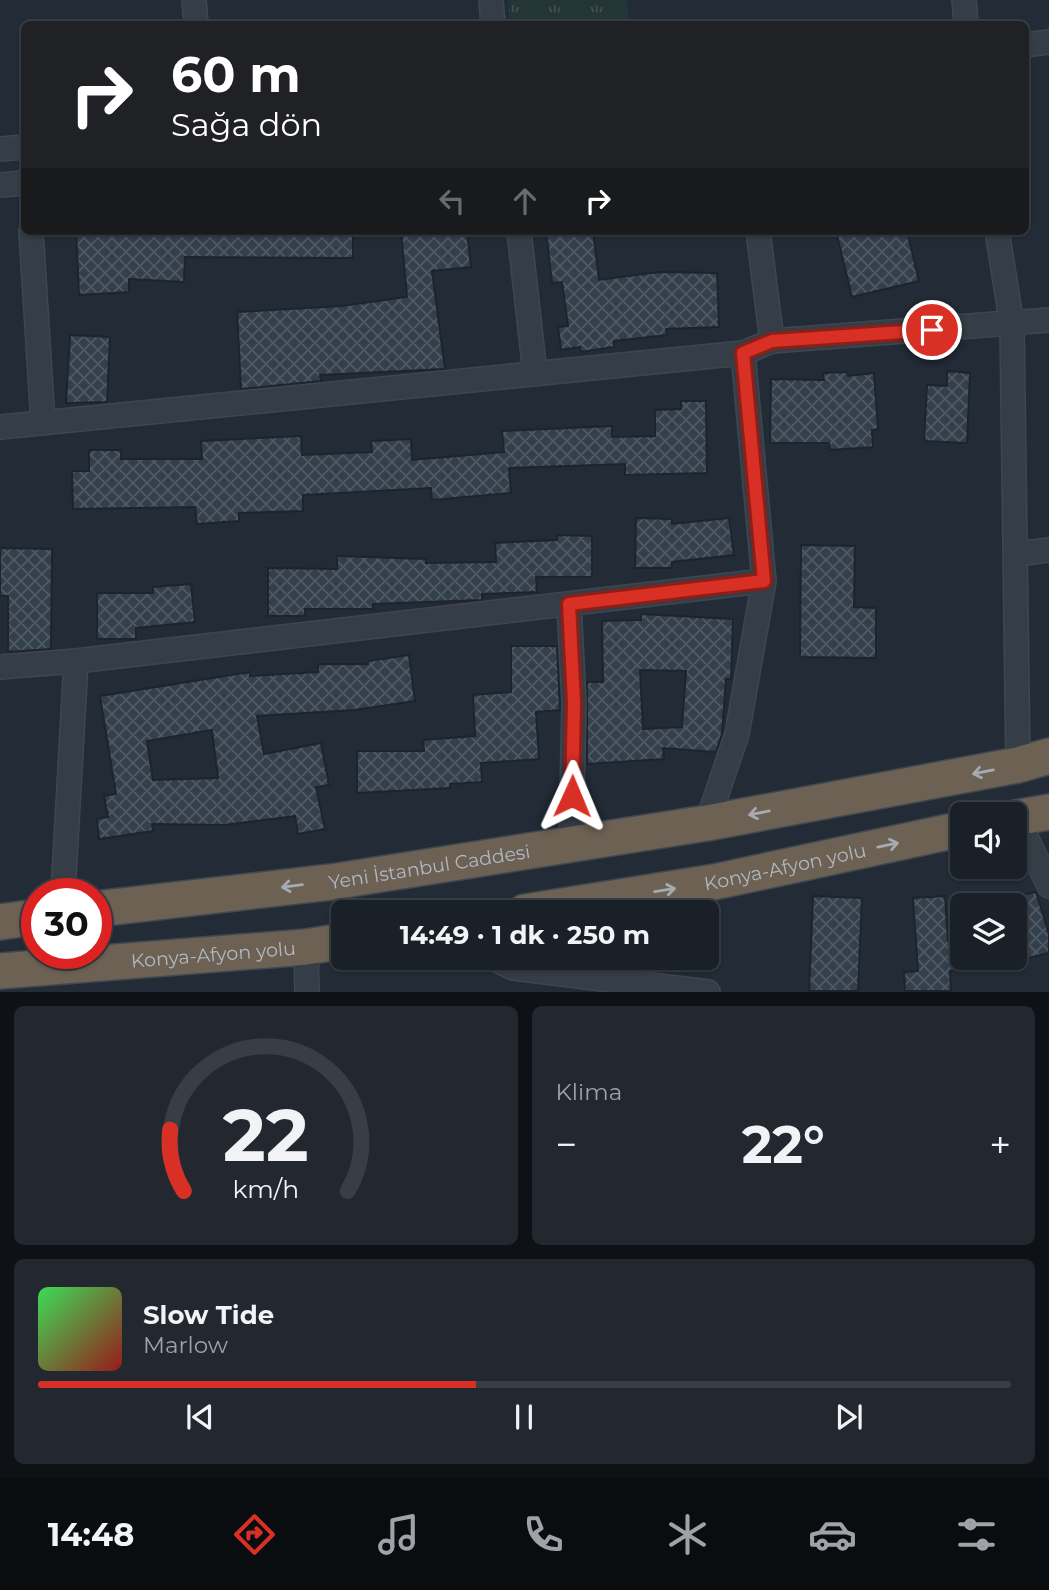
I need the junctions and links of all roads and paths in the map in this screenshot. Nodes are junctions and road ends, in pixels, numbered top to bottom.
1 (194, 0) edge
2 (491, 0) edge
3 (964, 0) edge
4 (196, 21) edge
5 (493, 21) edge
6 (966, 21) edge
7 (1049, 42) edge
8 (1029, 45) edge
9 (21, 183) edge
10 (0, 185) edge
11 (30, 235) edge
12 (519, 235) edge
13 (759, 235) edge
14 (998, 235) edge
15 (1049, 320) edge
16 (1012, 325) junction
17 (772, 341) junction
18 (743, 353) junction
19 (535, 373) junction
20 (43, 423) junction
21 (0, 426) edge
22 (1049, 550) edge
23 (1017, 554) junction
24 (764, 581) junction
25 (569, 604) junction
26 (76, 661) junction
27 (0, 667) edge
28 (1033, 761) edge
29 (1027, 816) edge
30 (707, 823) junction
31 (950, 832) edge
32 (571, 843) junction
33 (64, 878) edge
34 (1049, 886) edge
35 (601, 900) edge
36 (112, 907) edge
37 (21, 919) edge
38 (0, 922) edge
39 (331, 943) edge
40 (306, 947) junction
41 (529, 970) edge
42 (0, 971) edge
43 (307, 992) edge
44 (708, 992) edge

1 - 4 street
2 - 5 street
3 - 6 street
7 - 8 street
9 - 10 street
11 - 20 street
12 - 19 street
13 - 17 street
14 - 16 street
15 - 16 street
16 - 17 street
16 - 23 street
17 - 18 street
18 - 19 street
18 - 24 street
19 - 20 street
20 - 21 street
22 - 23 street
23 - 28 street
24 - 25 street
24 - 30 street
25 - 26 street
25 - 32 street
26 - 27 street
26 - 33 street
28 -> 30 highway, Yeni İstanbul Caddesi
29 - 34 street
30 - 32 highway, Yeni İstanbul Caddesi
35 -> 31 highway, Konya-Afyon yolu
32 -> 36 highway, Yeni İstanbul Caddesi
37 - 38 highway
39 - 40 highway, Konya-Afyon yolu
40 - 42 highway, Konya-Afyon yolu
40 - 43 street
41 - 44 street

